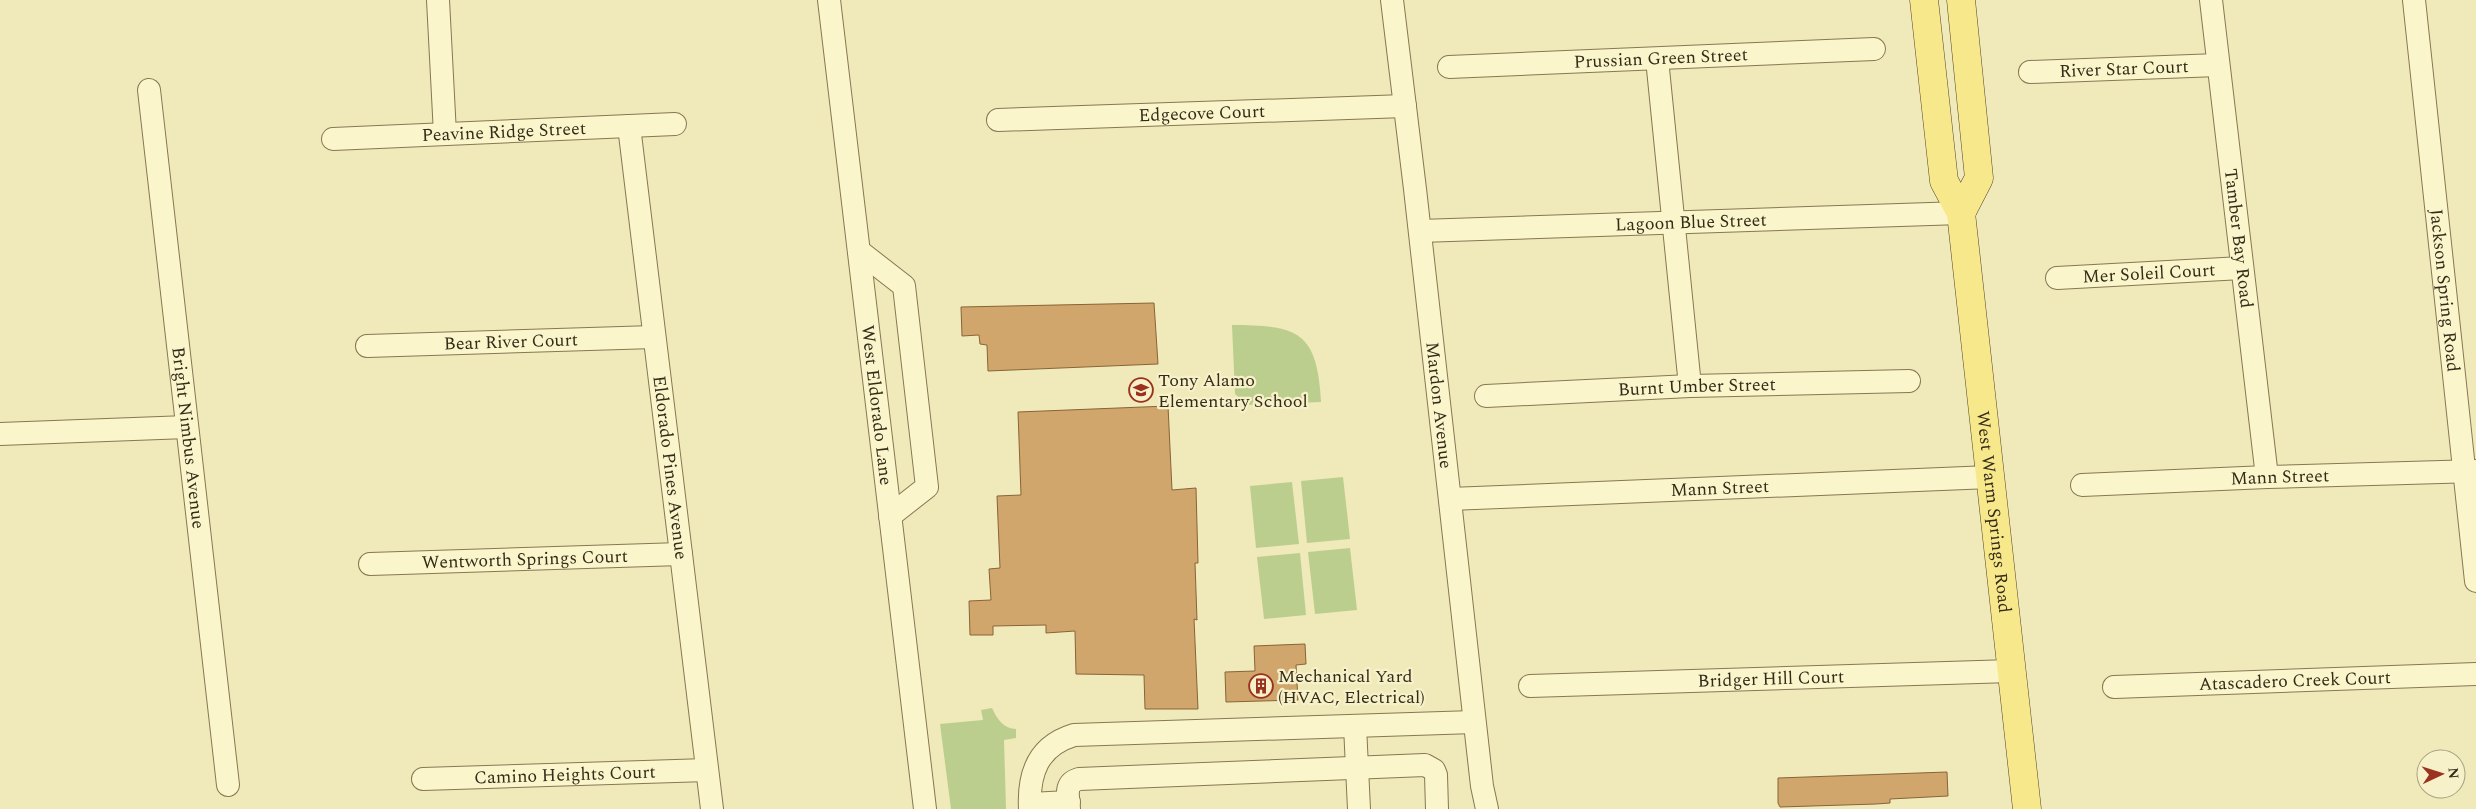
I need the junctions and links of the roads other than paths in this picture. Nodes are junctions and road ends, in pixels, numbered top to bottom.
1 (438, 0) edge
2 (829, 0) edge
3 (1392, 0) edge
4 (1924, 0) edge
5 (1961, 0) edge
6 (2211, 0) edge
7 (2414, 0) edge
8 (1874, 49) dead end
9 (1657, 59) junction
10 (2218, 65) junction
11 (1449, 67) dead end
12 (2030, 72) dead end
13 (149, 90) dead end
14 (1406, 106) junction
15 (998, 120) dead end
16 (675, 124) dead end
17 (628, 126) junction
18 (444, 134) junction
19 (333, 139) dead end
20 (1961, 214) junction
21 (1675, 223) junction
22 (1420, 231) junction
23 (859, 251) junction
24 (2242, 268) junction
25 (2057, 278) dead end
26 (654, 337) junction
27 (367, 346) dead end
28 (1909, 381) dead end
29 (1690, 386) junction
30 (1486, 396) dead end
31 (187, 427) junction
32 (0, 434) edge
33 (2470, 471) edge
34 (1990, 477) junction
35 (2267, 477) junction
36 (2082, 485) dead end
37 (1450, 499) junction
38 (890, 516) junction
39 (681, 554) junction
40 (370, 564) dead end
41 (2476, 581) edge
42 (2011, 671) junction
43 (2476, 674) edge
44 (1530, 686) dead end
45 (2114, 687) dead end
46 (1474, 722) junction
47 (1354, 726) junction
48 (1357, 768) junction
49 (708, 770) junction
50 (423, 779) dead end
51 (228, 785) dead end
52 (1030, 806) edge
53 (1069, 806) edge
54 (712, 809) edge
55 (924, 809) edge
56 (1359, 809) edge
57 (1437, 809) edge
58 (1487, 809) edge
59 (2027, 809) edge

1 - 18 street
2 - 23 street, West Eldorado Lane
3 - 14 street, Mardon Avenue
4 - 20 main road, West Warm Springs Road
5 - 20 main road
6 - 10 street, Tamber Bay Road
7 - 33 street, Jackson Spring Road
8 - 9 street, Prussian Green Street
9 - 11 street, Prussian Green Street
9 - 21 street
10 - 12 street, River Star Court
10 - 24 street, Tamber Bay Road
13 - 31 street, Bright Nimbus Avenue
14 - 15 street, Edgecove Court
14 - 22 street, Mardon Avenue
16 - 17 street, Peavine Ridge Street
17 - 18 street, Peavine Ridge Street
17 - 26 street, Eldorado Pines Avenue
18 - 19 street, Peavine Ridge Street
20 - 21 street, Lagoon Blue Street
20 - 34 main road, West Warm Springs Road
21 - 22 street, Lagoon Blue Street
21 - 29 street
22 - 37 street, Mardon Avenue
23 - 38 street, West Eldorado Lane
23 - 38 street
24 - 25 street, Mer Soleil Court
24 - 35 street, Tamber Bay Road
26 - 27 street, Bear River Court
26 - 39 street, Eldorado Pines Avenue
28 - 29 street, Burnt Umber Street
29 - 30 street, Burnt Umber Street
31 - 32 street
31 - 51 street, Bright Nimbus Avenue
33 - 35 street, Mann Street
33 - 41 street, Jackson Spring Road
34 - 37 street, Mann Street
34 - 42 main road, West Warm Springs Road
35 - 36 street, Mann Street
37 - 46 street, Mardon Avenue
38 - 55 street, West Eldorado Lane
39 - 40 street, Wentworth Springs Court
39 - 49 street, Eldorado Pines Avenue
42 - 44 street, Bridger Hill Court
42 - 59 main road, West Warm Springs Road
43 - 45 street, Atascadero Creek Court
46 - 47 street
46 - 58 street, Mardon Avenue
47 - 48 street
47 - 52 street
48 - 53 street
48 - 56 street
48 - 57 street
49 - 50 street, Camino Heights Court
49 - 54 street, Eldorado Pines Avenue
52 - 53 street

